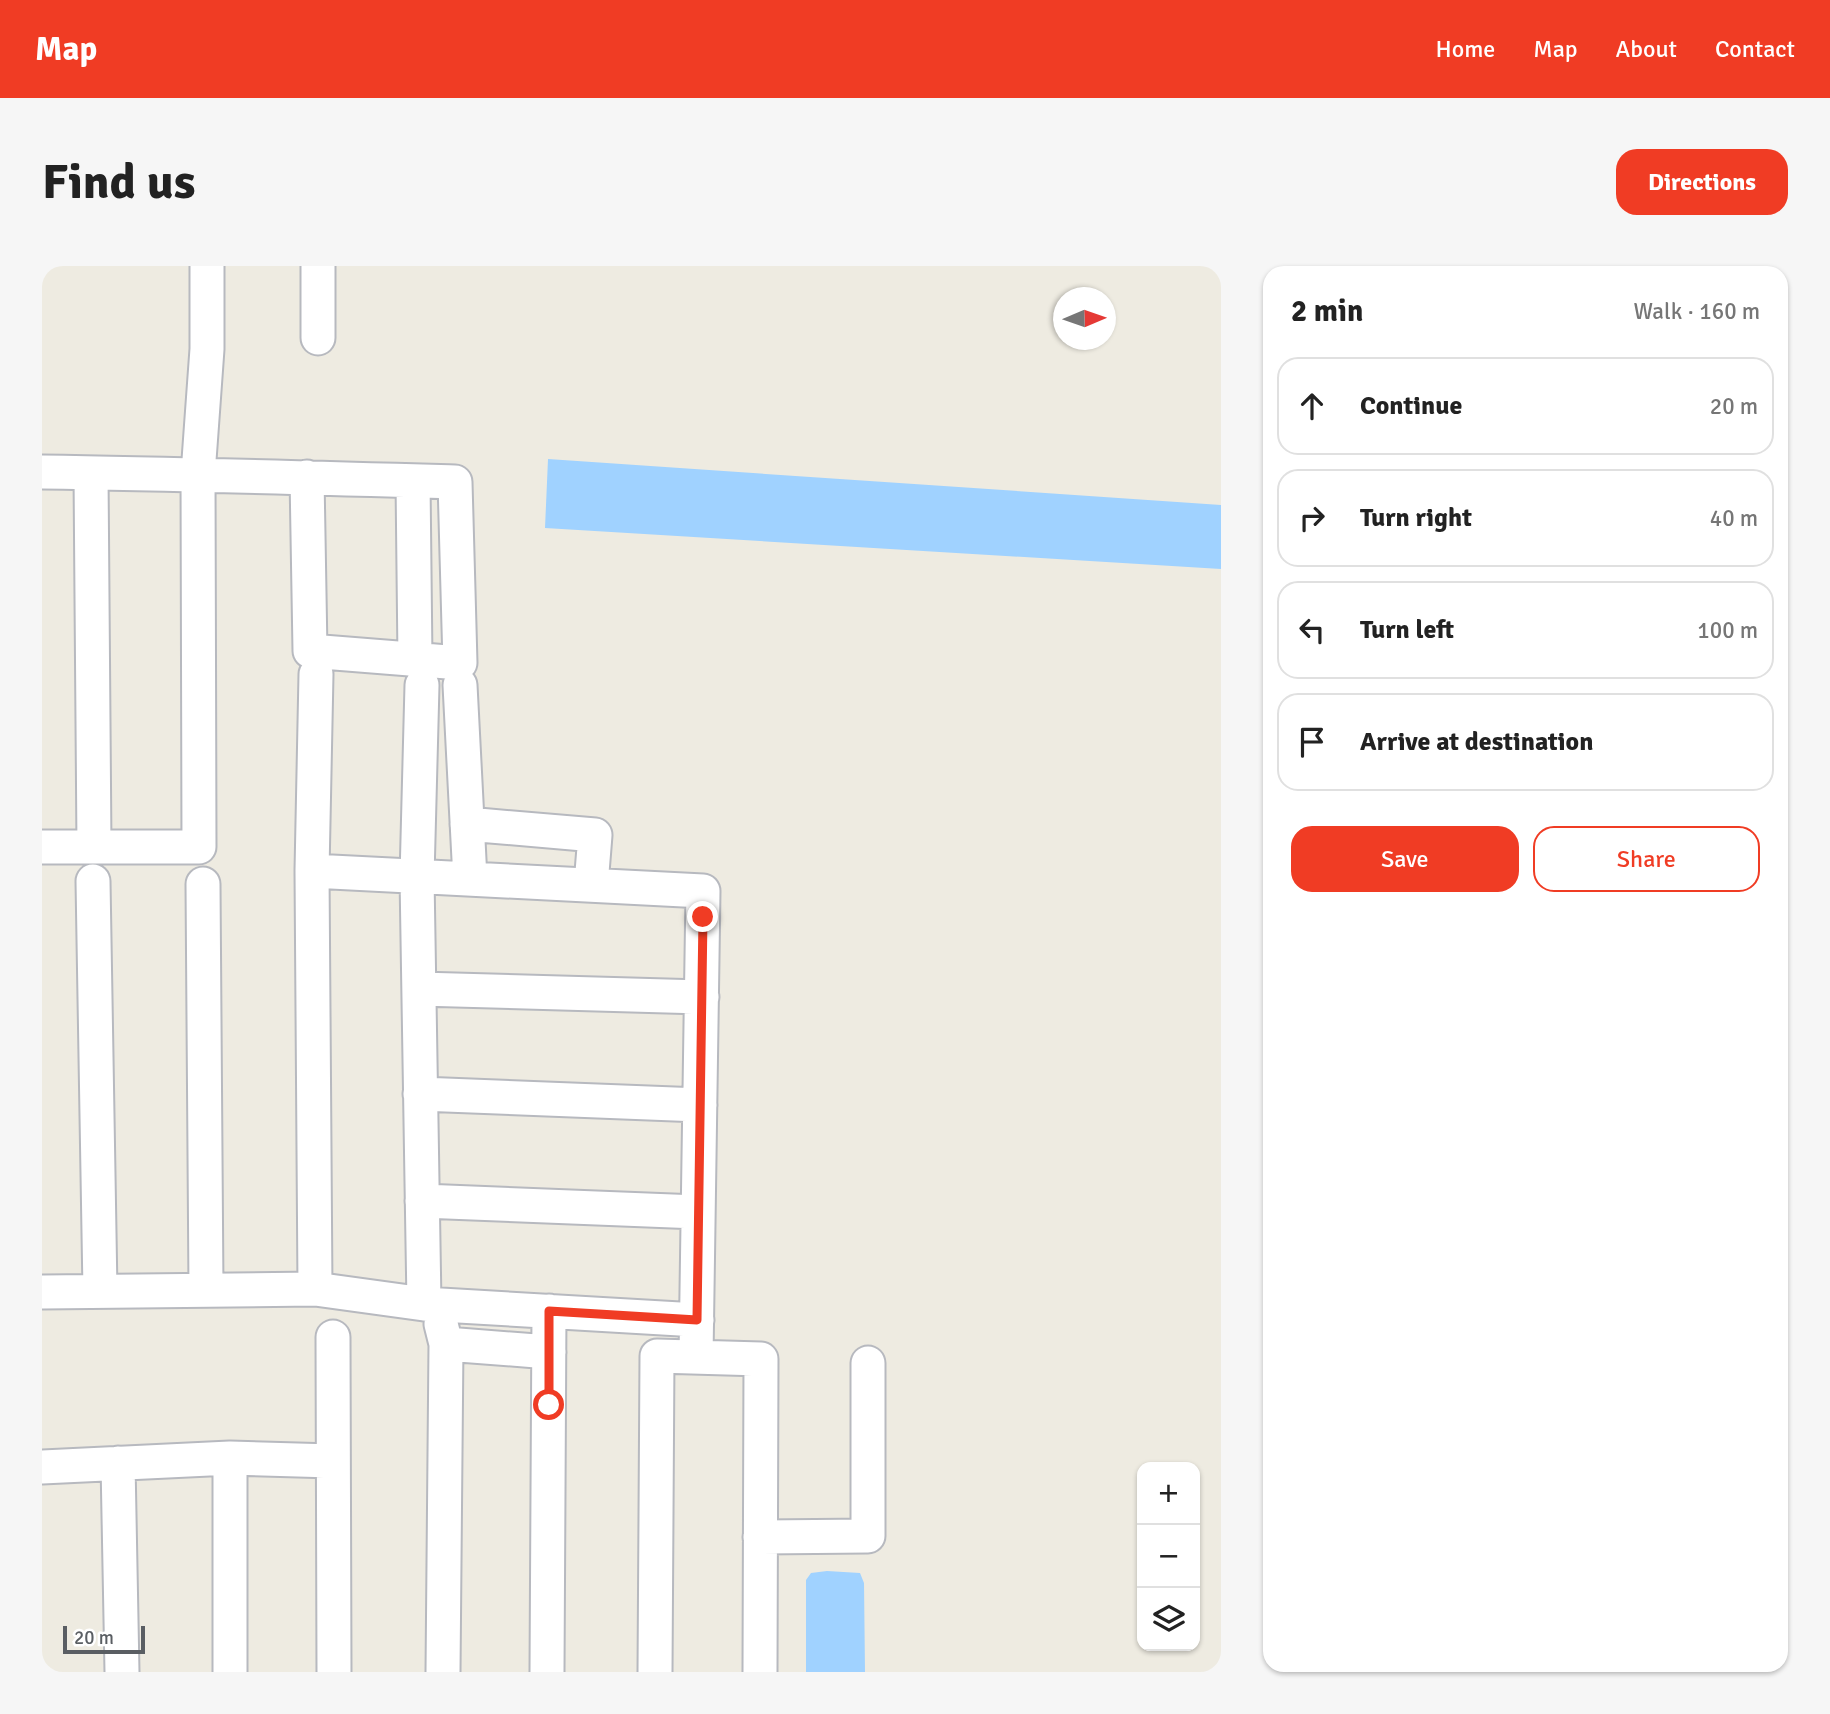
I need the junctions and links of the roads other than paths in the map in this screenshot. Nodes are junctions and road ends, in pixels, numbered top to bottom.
1 (207, 266) edge
2 (318, 266) edge
3 (318, 338) dead end
4 (42, 472) edge
5 (91, 473) junction
6 (198, 474) junction
7 (307, 477) junction
8 (413, 481) junction
9 (418, 672) junction
10 (316, 674) dead end
11 (460, 685) dead end
12 (467, 824) junction
13 (42, 847) edge
14 (94, 847) junction
15 (312, 871) junction
16 (417, 877) junction
17 (470, 879) junction
18 (93, 881) dead end
19 (203, 884) dead end
20 (591, 885) junction
21 (419, 989) junction
22 (702, 997) junction
23 (421, 1094) junction
24 (700, 1105) junction
25 (422, 1201) junction
26 (698, 1212) junction
27 (314, 1289) junction
28 (206, 1290) junction
29 (100, 1291) junction
30 (43, 1292) edge
31 (430, 1305) junction
32 (549, 1311) junction
33 (697, 1320) junction
34 (333, 1337) dead end
35 (446, 1344) junction
36 (549, 1352) junction
37 (696, 1357) junction
38 (869, 1363) dead end
39 (230, 1458) junction
40 (333, 1461) junction
41 (118, 1463) junction
42 (42, 1467) edge
43 (760, 1536) junction
44 (122, 1672) edge
45 (230, 1672) edge
46 (334, 1672) edge
47 (443, 1672) edge
48 (547, 1672) edge
49 (655, 1672) edge
50 (760, 1672) edge

1 - 6 street
2 - 3 street
4 - 5 street
5 - 6 street
5 - 14 street
6 - 7 street
6 - 14 street
7 - 8 street
7 - 9 street
8 - 9 street
8 - 9 street
9 - 16 street
10 - 15 street
11 - 12 street
12 - 17 street
12 - 20 street
13 - 14 street
15 - 16 street
15 - 27 street
16 - 17 street
16 - 21 street
17 - 20 street
18 - 29 street
19 - 28 street
20 - 22 street
21 - 22 street
21 - 23 street
22 - 24 street
23 - 24 street
23 - 25 street
24 - 26 street
25 - 26 street
25 - 31 street
26 - 33 street
27 - 28 street
27 - 31 street
28 - 29 street
29 - 30 street
31 - 32 street
31 - 35 street
32 - 33 street
32 - 36 street
33 - 37 street
34 - 40 street
35 - 36 street
35 - 47 street
36 - 48 street
37 - 43 street
37 - 49 street
38 - 43 street
39 - 40 street
39 - 41 street
39 - 45 street
40 - 46 street
41 - 42 street
41 - 44 street
43 - 50 street

